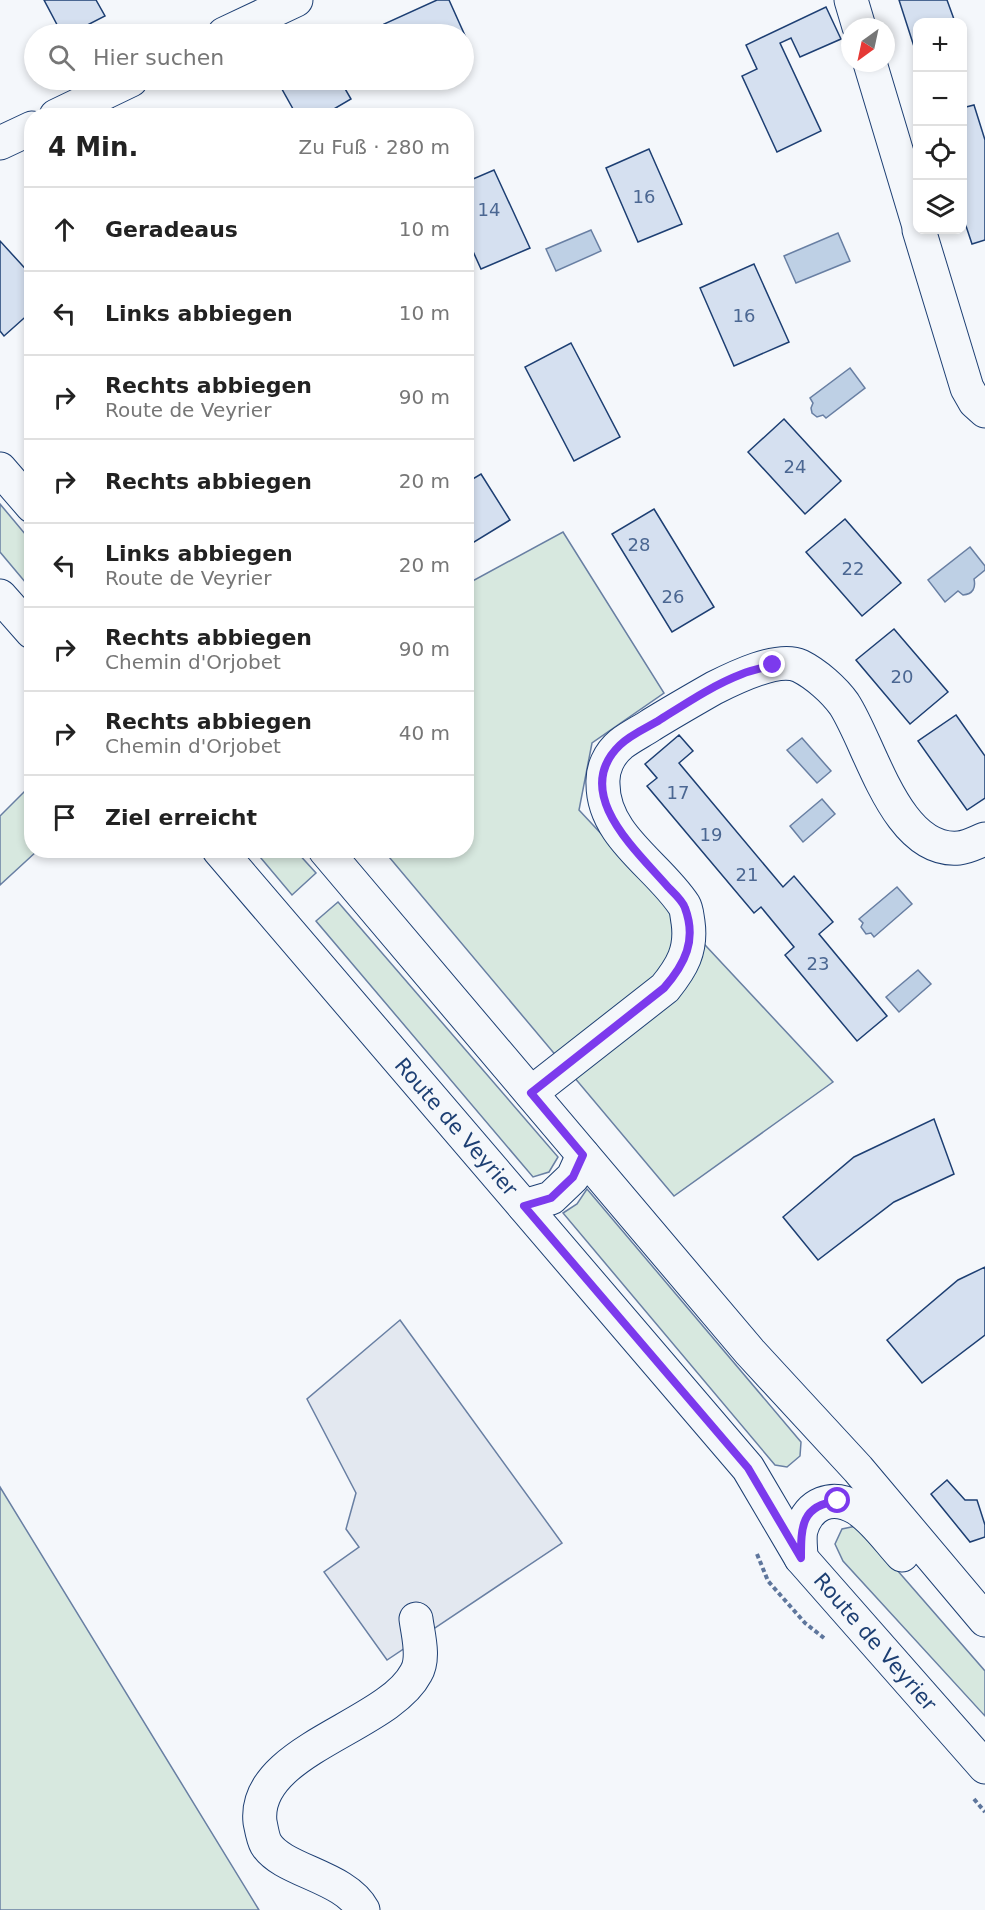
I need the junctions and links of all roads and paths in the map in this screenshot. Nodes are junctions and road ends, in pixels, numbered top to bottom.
1 (296, 0) edge
2 (851, 0) edge
3 (856, 18) edge
4 (245, 24) edge
5 (873, 72) edge
6 (110, 90) edge
7 (73, 108) edge
8 (24, 132) edge
9 (0, 143) edge
10 (913, 206) edge
11 (920, 234) edge
12 (985, 411) edge
13 (0, 469) edge
14 (24, 497) edge
15 (0, 596) edge
16 (24, 623) edge
17 (985, 839) edge
18 (226, 858) edge
19 (332, 858) edge
20 (531, 1093) junction
21 (583, 1155) junction
22 (524, 1206) junction
23 (801, 1558) junction
24 (416, 1619) dead end
25 (985, 1620) edge
26 (985, 1643) edge
27 (985, 1767) edge
28 (363, 1910) edge

1 - 4 main road
2 - 3 main road
5 - 10 main road
6 - 7 main road
8 - 9 main road
11 - 12 main road
13 - 14 main road
15 - 16 main road
17 - 20 main road
18 - 22 main road, Route de Veyrier
19 - 20 main road
20 - 21 main road
21 - 22 main road
21 - 25 main road
22 - 23 main road, Route de Veyrier
23 - 26 main road
23 - 27 main road, Route de Veyrier
24 - 28 main road

